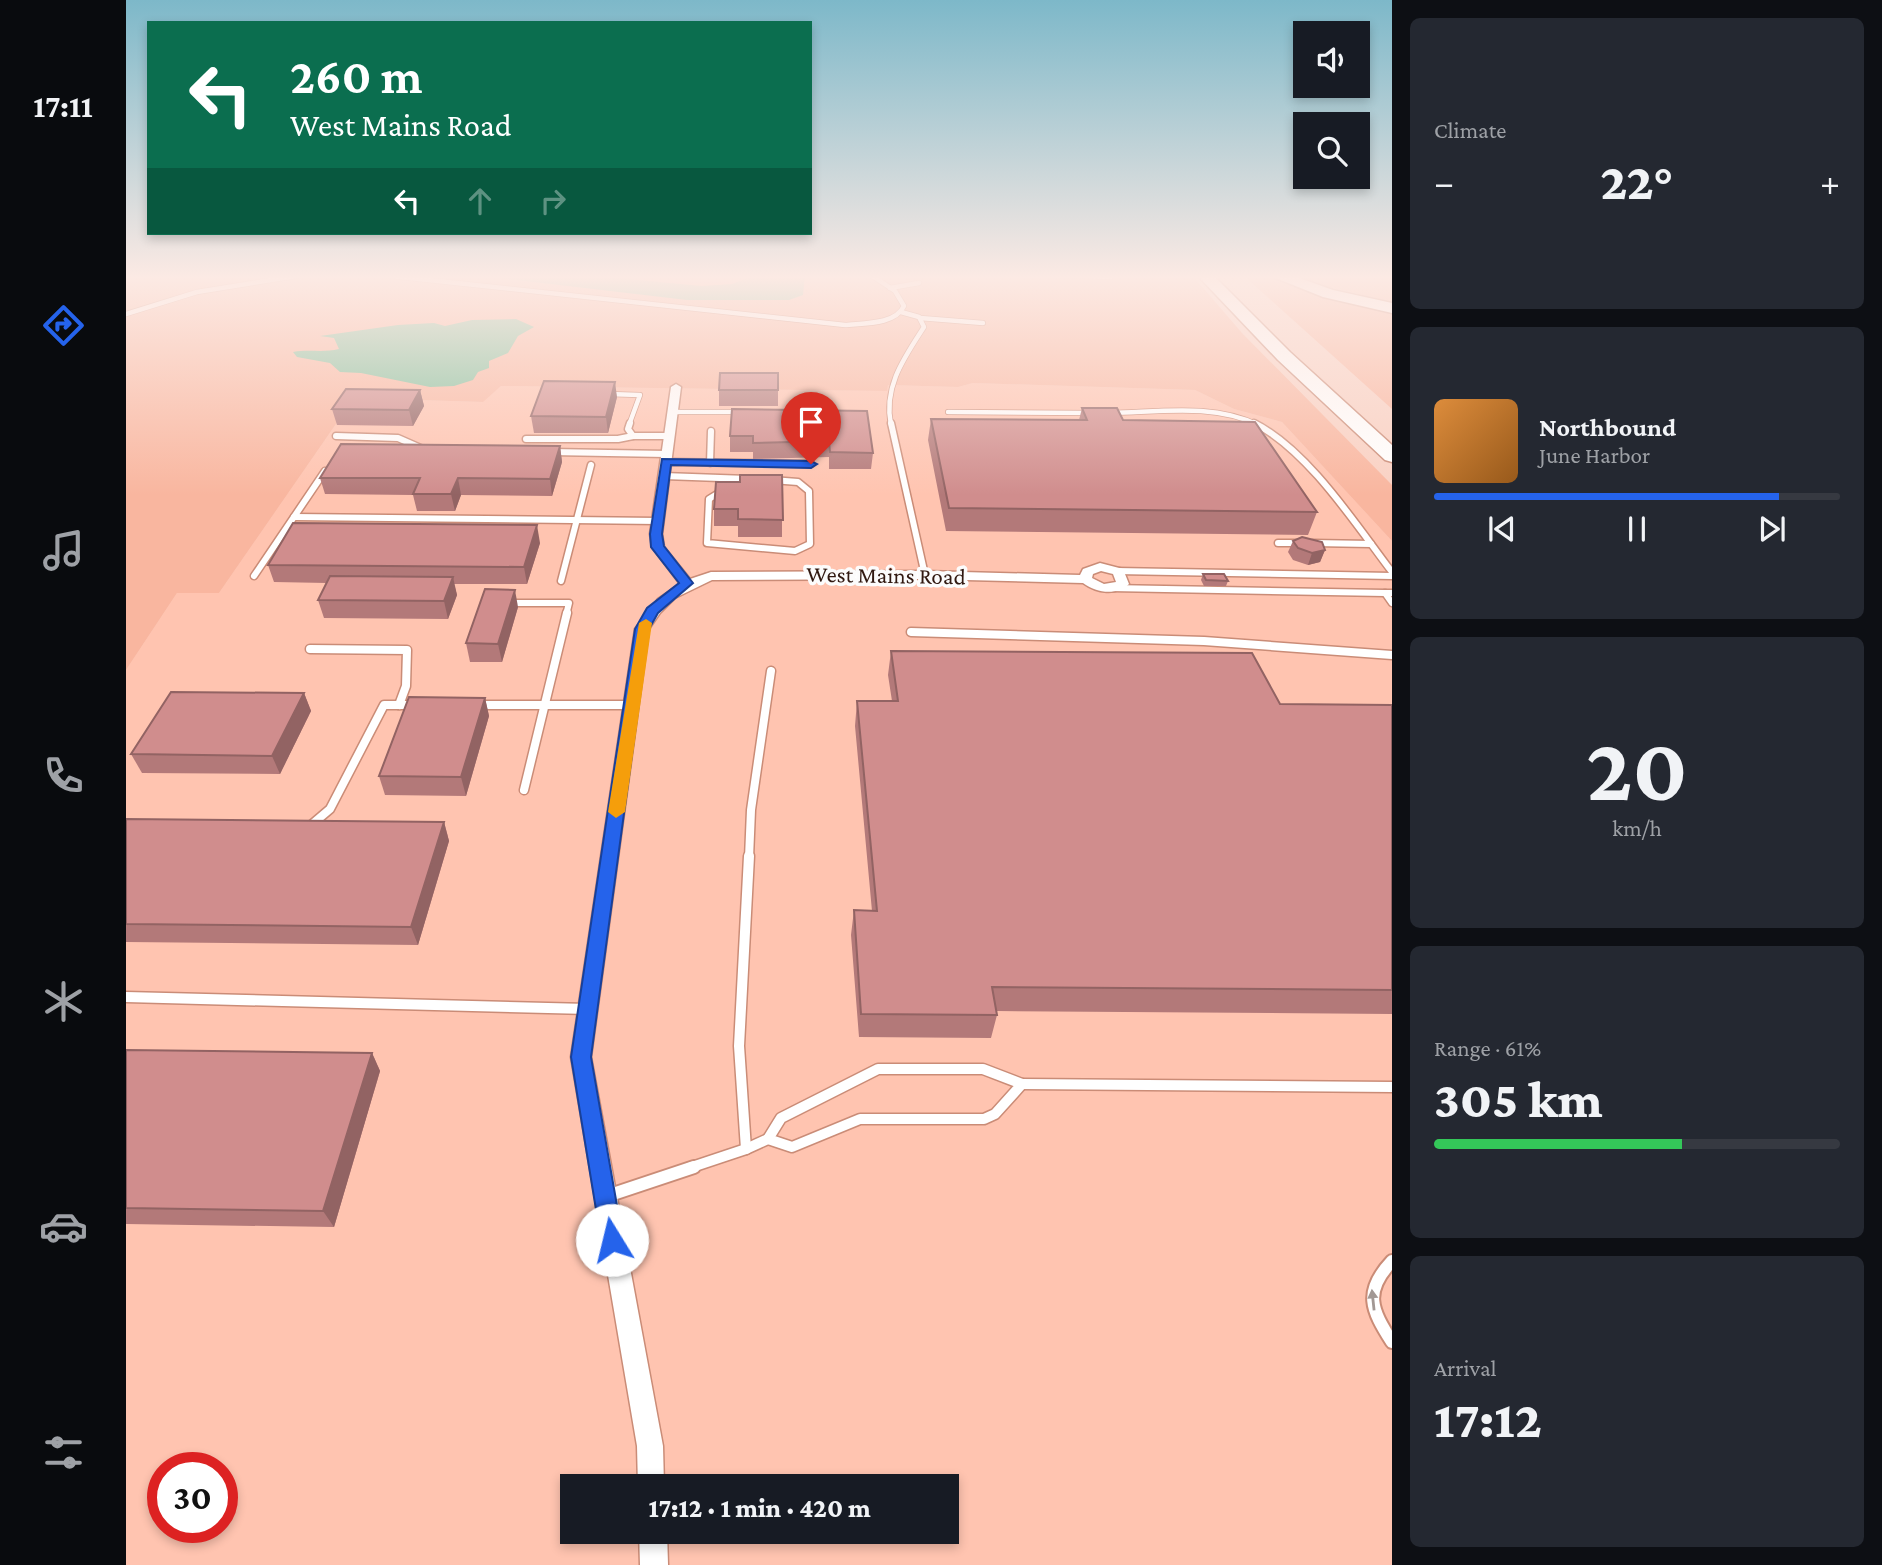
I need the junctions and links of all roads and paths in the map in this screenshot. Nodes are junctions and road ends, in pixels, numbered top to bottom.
1 (911, 348) edge
2 (1274, 348) edge
3 (1277, 348) edge
4 (1302, 348) edge
5 (676, 387) dead end
6 (603, 394) edge
7 (673, 412) junction
8 (743, 412) edge
9 (948, 412) dead end
10 (1096, 413) edge
11 (1110, 413) edge
12 (711, 431) dead end
13 (1392, 433) edge
14 (337, 436) dead end
15 (633, 436) junction
16 (669, 436) junction
17 (526, 439) dead end
18 (430, 451) edge
19 (541, 452) edge
20 (1392, 456) edge
21 (666, 458) junction
22 (331, 463) edge
23 (710, 463) junction
24 (591, 464) dead end
25 (811, 464) dead end
26 (1392, 471) edge
27 (664, 476) junction
28 (759, 480) junction
29 (294, 517) junction
30 (577, 520) junction
31 (658, 521) junction
32 (1278, 543) dead end
33 (1371, 544) junction
34 (1116, 571) junction
35 (1392, 574) edge
36 (925, 575) junction
37 (254, 576) dead end
38 (1086, 579) junction
39 (561, 581) dead end
40 (687, 583) junction
41 (1109, 588) junction
42 (1388, 593) edge
43 (504, 603) edge
44 (1392, 603) edge
45 (911, 632) dead end
46 (310, 649) dead end
47 (1392, 655) edge
48 (771, 671) dead end
49 (399, 705) junction
50 (426, 705) edge
51 (465, 705) edge
52 (544, 705) junction
53 (632, 705) junction
54 (524, 790) dead end
55 (299, 826) edge
56 (126, 997) edge
57 (588, 1009) junction
58 (1022, 1084) junction
59 (1392, 1087) edge
60 (768, 1139) junction
61 (746, 1149) junction
62 (606, 1197) junction
63 (1392, 1261) edge
64 (1392, 1342) edge
65 (651, 1474) edge
66 (653, 1544) edge
67 (654, 1565) edge

1 - 36 lane
2 - 26 highway
3 - 20 highway
4 - 13 highway
5 - 7 street
6 - 15 lane
7 - 8 lane
7 - 16 street
9 - 10 lane
11 - 33 lane
12 - 23 lane
14 - 18 lane
15 - 16 lane
15 - 17 lane
16 - 21 street
19 - 21 lane
21 - 23 lane
21 - 27 street
22 - 29 lane
23 - 25 lane
24 - 30 lane
27 - 28 lane
27 - 31 street
28 - 28 lane
29 - 30 lane
29 - 37 lane
30 - 31 lane
30 - 39 lane
31 - 40 street
32 - 33 lane
33 - 35 lane
34 - 35 lane
34 - 38 street
34 - 41 street
36 - 38 street, West Mains Road
36 - 40 street, West Mains Road
38 - 41 street
40 - 53 street, West Mains Road
41 - 42 lane
42 - 44 lane
43 - 52 lane
45 - 47 lane
46 - 49 lane
48 - 61 lane
49 - 50 lane
49 - 55 lane
51 - 52 lane
52 - 53 lane
52 - 54 lane
53 - 57 street, West Mains Road
56 - 57 lane
57 - 62 street, West Mains Road
58 - 59 lane
58 - 60 lane
58 - 60 lane
60 - 61 lane
61 - 62 lane
62 - 65 street, West Mains Road
64 -> 63 lane
66 - 67 street

